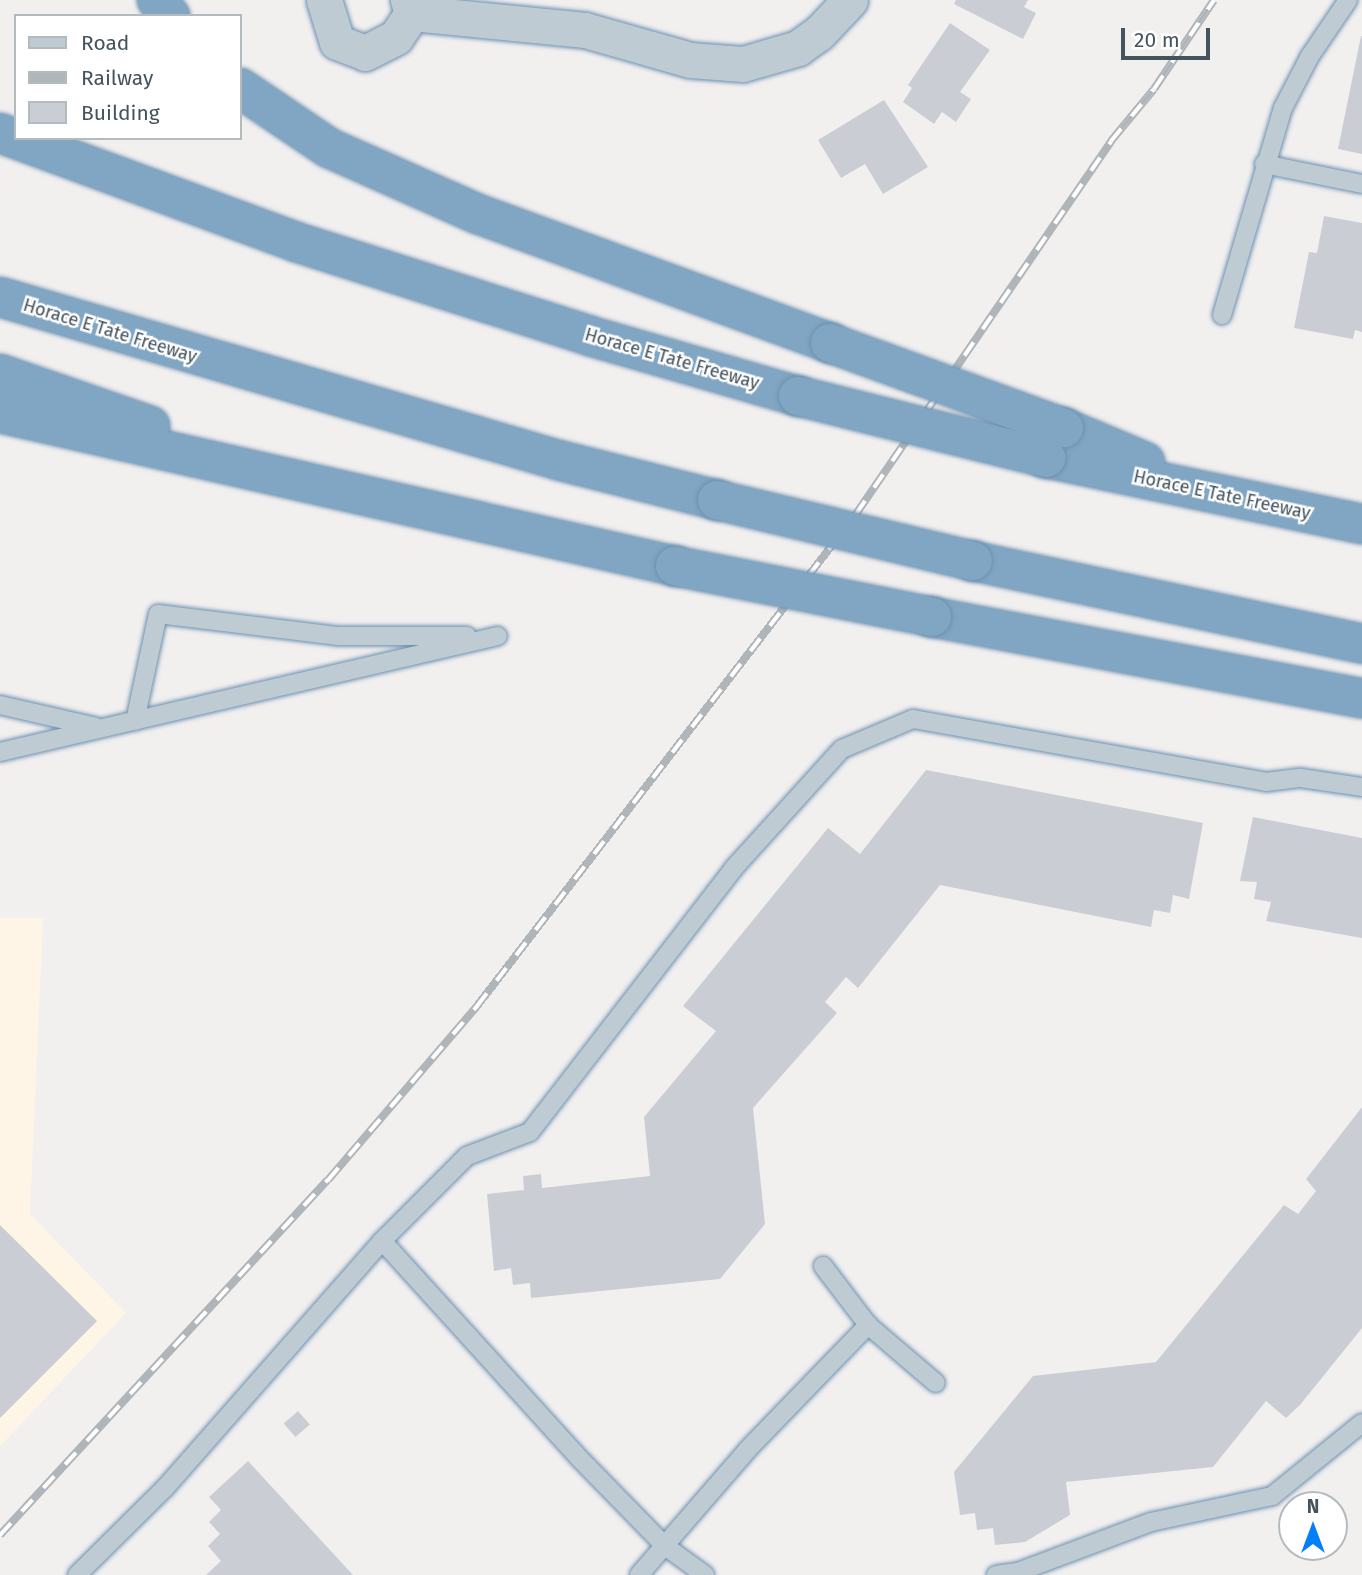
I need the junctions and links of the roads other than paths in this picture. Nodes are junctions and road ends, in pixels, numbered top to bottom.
1 (157, 0) edge
2 (324, 0) edge
3 (850, 0) edge
4 (1348, 0) edge
5 (410, 6) edge
6 (168, 14) edge
7 (242, 89) edge
8 (22, 140) edge
9 (1264, 164) junction
10 (1362, 184) edge
11 (0, 297) edge
12 (1222, 315) dead end
13 (0, 374) edge
14 (0, 414) edge
15 (1055, 443) junction
16 (340, 491) junction
17 (1362, 524) edge
18 (1362, 644) edge
19 (1362, 698) edge
20 (0, 705) edge
21 (135, 720) junction
22 (101, 728) junction
23 (0, 752) edge
24 (1362, 787) edge
25 (382, 1241) junction
26 (823, 1266) dead end
27 (868, 1325) junction
28 (936, 1383) dead end
29 (1362, 1423) edge
30 (665, 1546) junction
31 (77, 1575) edge
32 (639, 1575) edge
33 (705, 1575) edge
34 (996, 1575) edge

1 - 6 highway
2 - 5 street
3 - 5 street
4 - 9 lane
7 - 15 highway, bridge
8 - 15 highway, Horace E Tate Freeway, bridge
9 - 10 lane
9 - 12 lane
11 - 18 highway, Horace E Tate Freeway, bridge
13 - 16 highway
14 - 16 highway
15 - 17 highway, Horace E Tate Freeway
16 - 19 highway, bridge
20 - 22 lane
21 - 21 lane
21 - 22 lane
22 - 23 lane
24 - 25 lane
25 - 30 lane
25 - 31 lane
26 - 27 lane
27 - 28 lane
27 - 30 lane
29 - 34 lane
30 - 32 lane
30 - 33 lane

